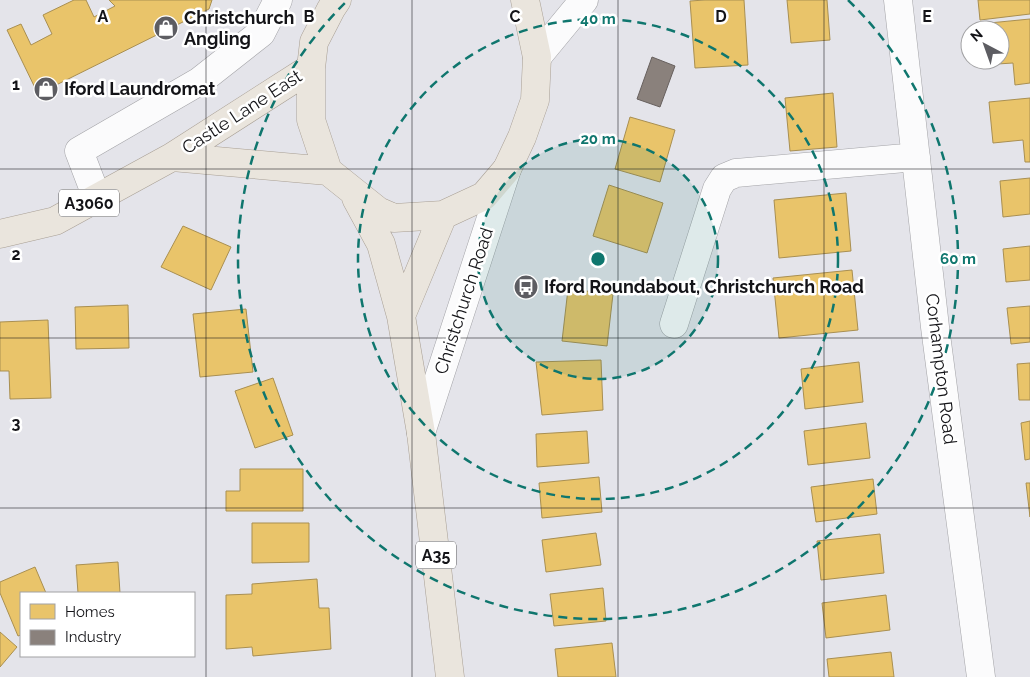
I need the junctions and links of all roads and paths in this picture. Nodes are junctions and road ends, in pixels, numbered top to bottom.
1 (278, 0) edge
2 (525, 0) edge
3 (584, 0) edge
4 (898, 0) edge
5 (333, 3) edge
6 (537, 57) junction
7 (311, 68) junction
8 (172, 157) junction
9 (916, 157) junction
10 (507, 169) junction
11 (328, 172) junction
12 (353, 192) junction
13 (97, 198) junction
14 (443, 215) junction
15 (0, 234) edge
16 (401, 316) junction
17 (674, 324) dead end
18 (421, 433) junction
19 (450, 677) edge
20 (981, 677) edge

1 - 13 street
2 - 6 main road
3 - 6 street
4 - 9 street, Corhampton Road
5 - 7 main road
6 - 10 main road
7 - 8 main road, Castle Lane East / A3060
7 - 11 main road
8 - 11 main road, Castle Lane East
8 - 13 main road, Castle Lane East / A3060
9 - 17 street
9 - 20 street, Corhampton Road
10 - 14 main road
10 - 18 street, Christchurch Road / A35
11 - 12 main road
12 - 14 main road
12 - 16 main road, Christchurch Road / A35
13 - 15 main road, Castle Lane East / A3060
14 - 16 main road
16 - 18 main road, Christchurch Road / A35
18 - 19 main road, Christchurch Road / A35

